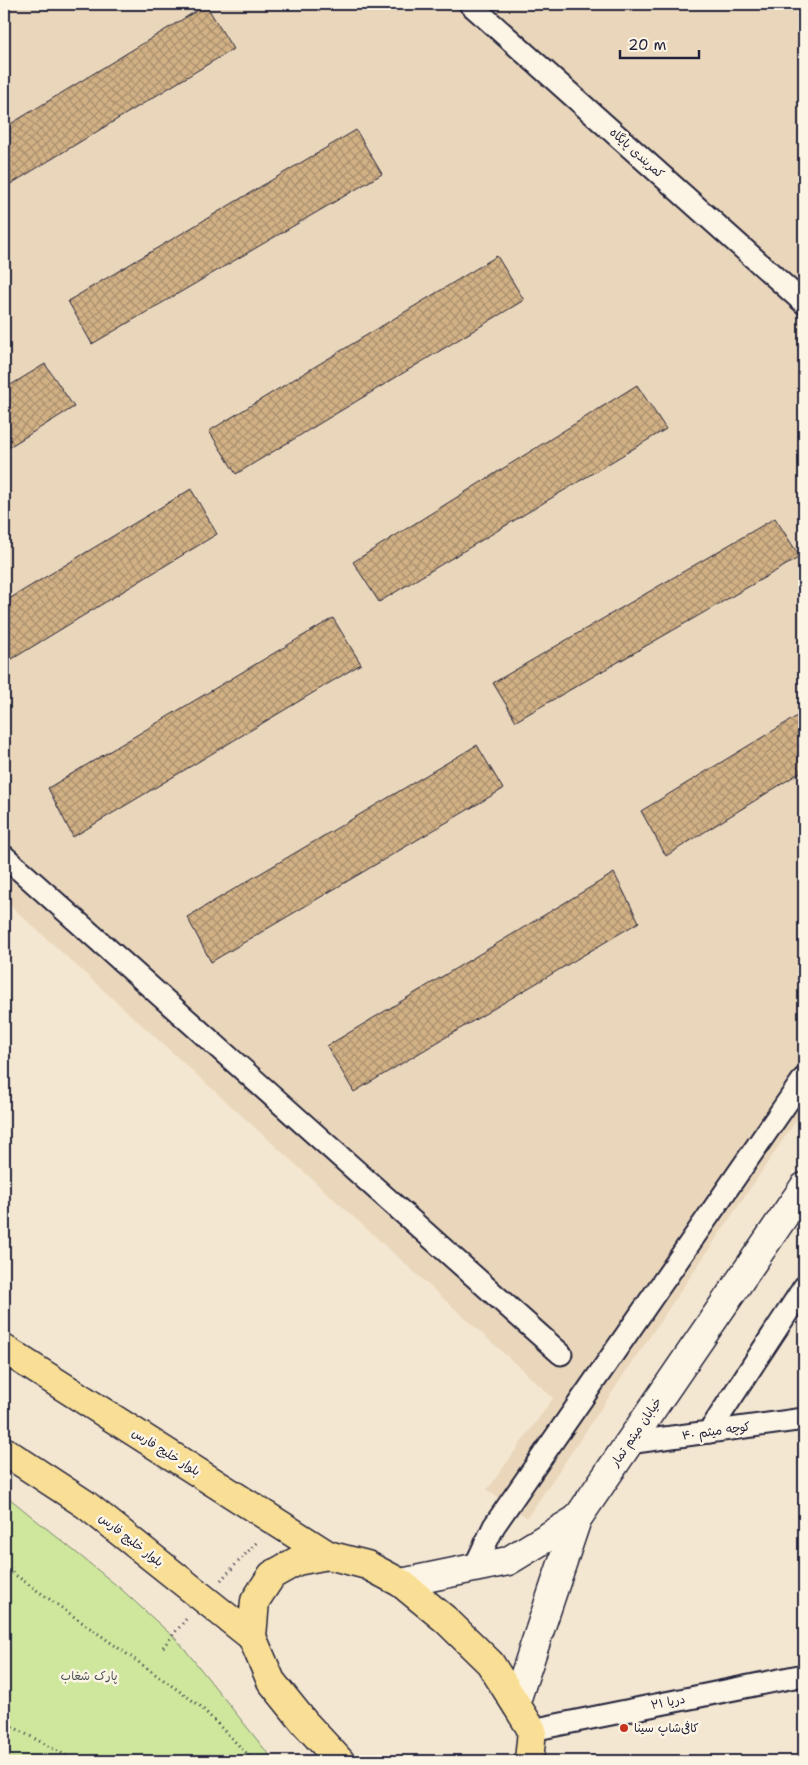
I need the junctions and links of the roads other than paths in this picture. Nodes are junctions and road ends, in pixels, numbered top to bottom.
1 (470, 4) edge
2 (804, 303) edge
3 (4, 856) edge
4 (804, 1078) edge
5 (804, 1187) edge
6 (804, 1287) edge
7 (4, 1350) edge
8 (561, 1354) dead end
9 (804, 1419) edge
10 (708, 1432) junction
11 (628, 1442) junction
12 (4, 1451) edge
13 (577, 1519) junction
14 (328, 1555) junction
15 (474, 1568) junction
16 (401, 1583) junction
17 (252, 1637) junction
18 (804, 1675) edge
19 (516, 1701) junction
20 (532, 1730) junction
21 (340, 1761) edge
22 (529, 1761) edge
23 (551, 1761) edge

1 - 2 street, کمربندی پایگاه
3 - 8 street
4 - 15 street
5 - 11 street, خیابان میثم تمار
6 - 10 street
7 - 14 main road, بلوار خلیج‌ فارس
9 - 10 street, کوچه میثم ۴۰
10 - 11 street, کوچه میثم ۴۰
11 - 13 street, خیابان میثم تمار
12 - 17 main road, بلوار خلیج ‌فارس
13 - 15 street
13 - 19 street, خیابان میثم تمار
14 - 16 main road
14 - 17 main road
15 - 16 street
16 - 19 main road
17 - 21 main road
18 - 20 street, دریا ۲۱
19 - 20 main road
20 - 22 main road
20 - 23 main road

